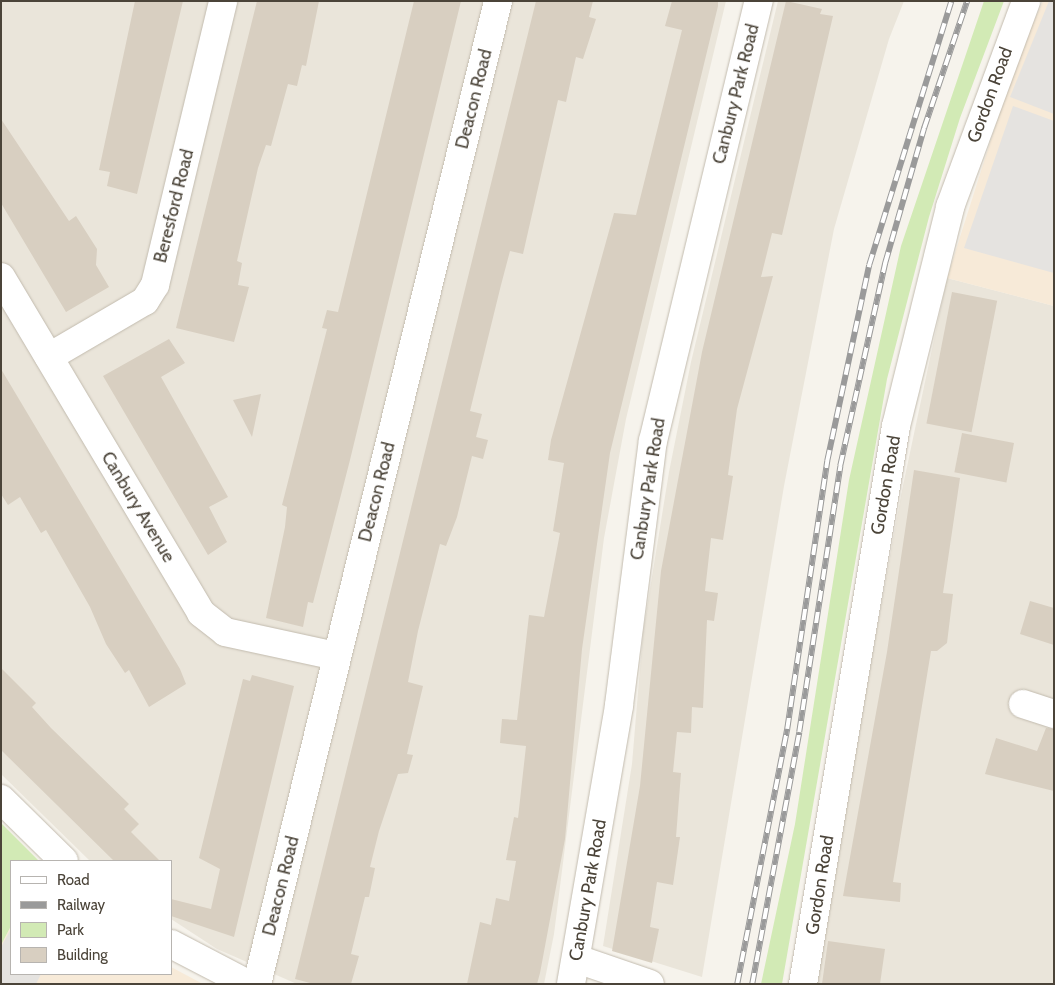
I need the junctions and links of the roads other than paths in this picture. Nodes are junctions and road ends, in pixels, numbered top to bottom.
1 (223, 1) edge
2 (498, 1) edge
3 (759, 1) edge
4 (1026, 1) edge
5 (1, 277) edge
6 (49, 357) junction
7 (336, 656) junction
8 (1023, 704) dead end
9 (1054, 714) edge
10 (1, 799) edge
11 (63, 860) edge
12 (172, 945) edge
13 (574, 971) edge
14 (248, 984) edge
15 (257, 984) edge
16 (650, 984) edge
17 (803, 984) edge

1 - 6 street, Beresford Road
2 - 7 street, Deacon Road
3 - 13 street, Canbury Park Road
4 - 17 street, Gordon Road
5 - 6 street, Canbury Avenue
6 - 7 street, Canbury Avenue
7 - 15 street, Deacon Road
8 - 9 street
10 - 11 street
12 - 14 street
13 - 16 street

